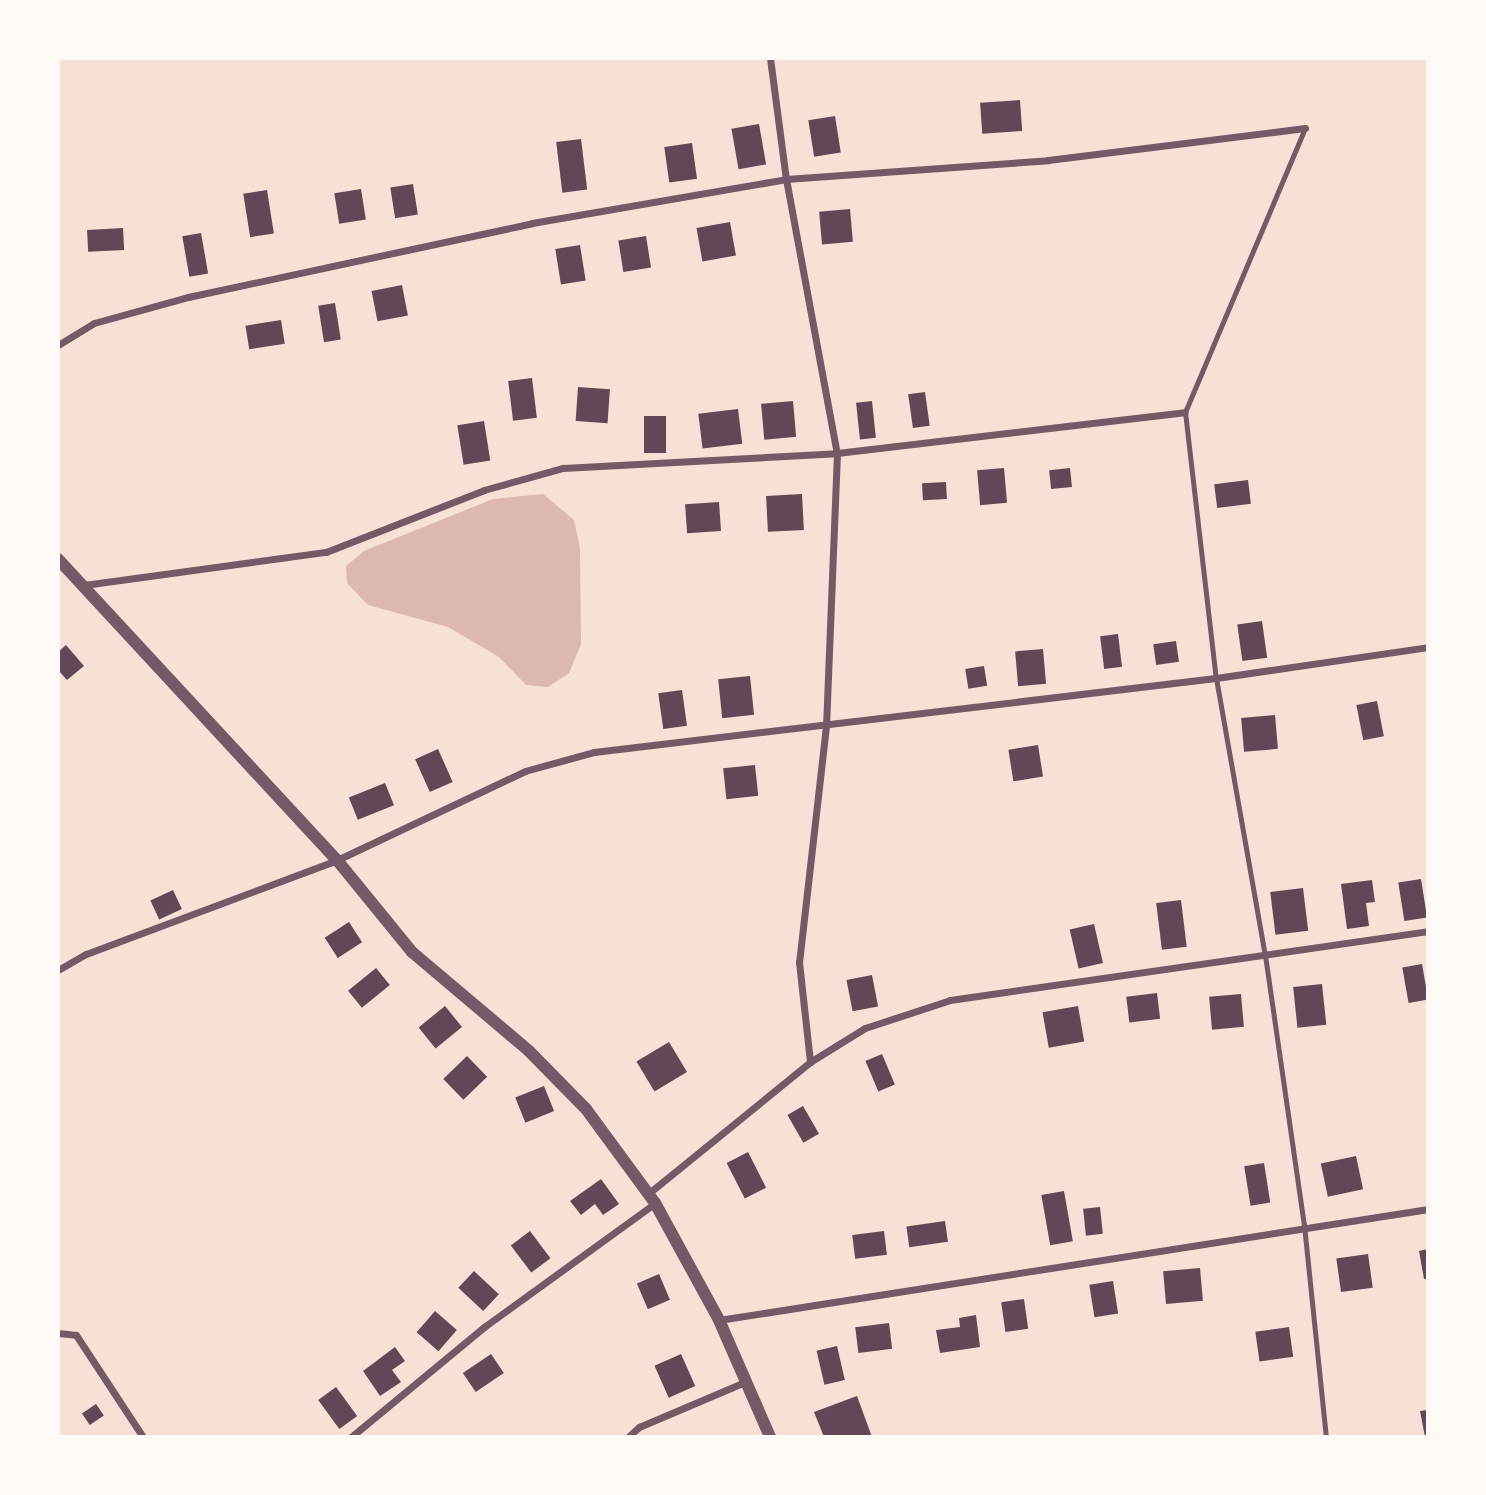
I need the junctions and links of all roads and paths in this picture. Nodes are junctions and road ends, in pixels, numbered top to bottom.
1 (770, 58) edge
2 (1305, 128) joint
3 (786, 179) junction
4 (58, 345) edge
5 (1185, 412) junction
6 (837, 453) junction
7 (58, 559) edge
8 (83, 586) junction
9 (1428, 647) edge
10 (1216, 678) junction
11 (826, 726) junction
12 (337, 860) junction
13 (1428, 931) edge
14 (1265, 955) junction
15 (58, 970) edge
16 (810, 1062) junction
17 (652, 1198) junction
18 (1428, 1209) edge
19 (1304, 1225) junction
20 (719, 1320) junction
21 (58, 1333) edge
22 (745, 1382) junction
23 (143, 1437) edge
24 (351, 1437) edge
25 (628, 1437) edge
26 (770, 1437) edge
27 (1326, 1437) edge

1 - 3 street
2 - 3 street
2 - 5 lane
3 - 4 street
3 - 6 street
5 - 6 street
5 - 10 lane
6 - 8 street
6 - 11 street
7 - 8 street
8 - 12 street
9 - 10 street
10 - 11 street
10 - 14 lane
11 - 12 street
11 - 16 street
12 - 15 street
12 - 17 street
13 - 14 street
14 - 16 street
14 - 19 lane
16 - 17 street
17 - 20 street
17 - 24 street
18 - 19 street
19 - 20 street
19 - 27 lane
20 - 22 street
21 - 23 street
22 - 25 street
22 - 26 street

